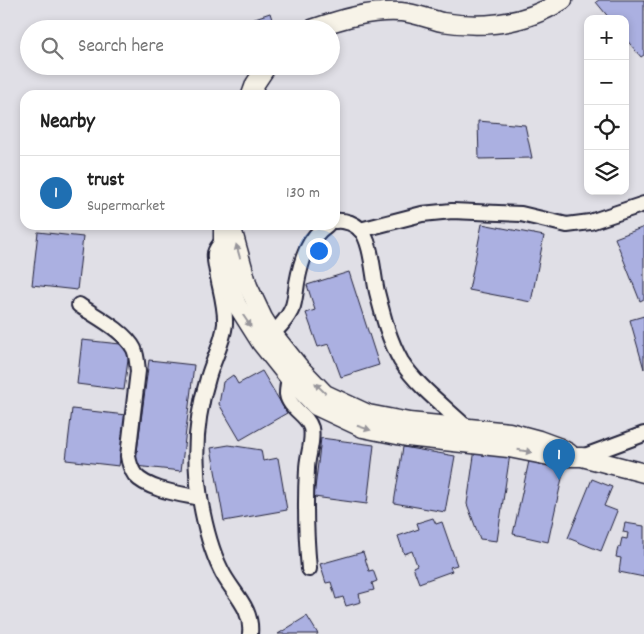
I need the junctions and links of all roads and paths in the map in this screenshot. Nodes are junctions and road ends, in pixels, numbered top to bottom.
1 (564, 0) edge
2 (338, 20) edge
3 (261, 75) edge
4 (253, 90) edge
5 (644, 204) edge
6 (340, 221) edge
7 (232, 230) edge
8 (322, 230) edge
9 (360, 230) junction
10 (223, 233) edge
11 (79, 305) dead end
12 (267, 338) junction
13 (289, 378) junction
14 (466, 427) junction
15 (644, 434) edge
16 (578, 456) junction
17 (644, 473) edge
18 (200, 498) junction
19 (309, 569) dead end
20 (250, 634) edge

1 - 2 street
3 - 4 street
5 - 9 street
6 - 9 street
12 -> 7 street
8 - 12 street
9 - 14 street
10 -> 12 street
10 - 18 street
11 - 18 street
12 - 13 street
14 -> 12 street
13 -> 16 street
13 - 19 street
14 - 16 street
15 - 16 street
16 - 17 street
18 - 20 street

